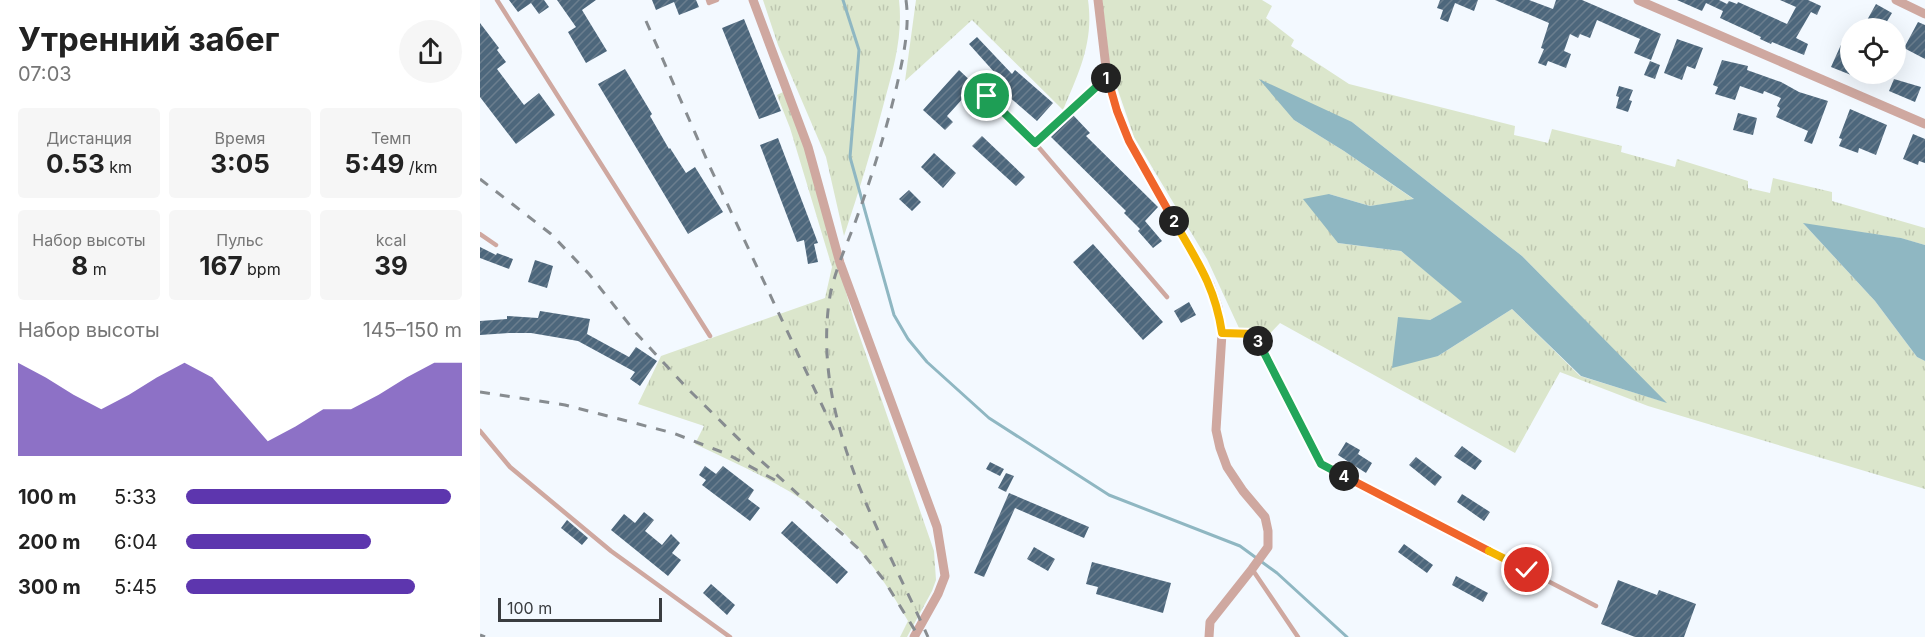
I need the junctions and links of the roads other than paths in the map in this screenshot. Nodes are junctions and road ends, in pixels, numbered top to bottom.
1 (497, 0) edge
2 (708, 0) edge
3 (717, 0) edge
4 (753, 0) edge
5 (1098, 0) edge
6 (1638, 0) edge
7 (1896, 0) edge
8 (1925, 14) edge
9 (1107, 76) junction
10 (987, 96) dead end
11 (1925, 124) edge
12 (1035, 143) junction
13 (480, 234) edge
14 (496, 245) dead end
15 (1167, 297) dead end
16 (1222, 333) junction
17 (710, 336) dead end
18 (480, 431) edge
19 (1252, 569) junction
20 (1596, 606) dead end
21 (730, 637) edge
22 (914, 637) edge
23 (1209, 637) edge
24 (1298, 637) edge

1 - 17 lane
2 - 3 lane
4 - 22 street
5 - 9 street
6 - 11 street
7 - 8 street
9 - 12 lane
9 - 16 street
10 - 12 lane
12 - 15 lane
13 - 14 lane
16 - 19 street
16 - 20 lane
18 - 21 lane
19 - 23 street
19 - 24 lane

